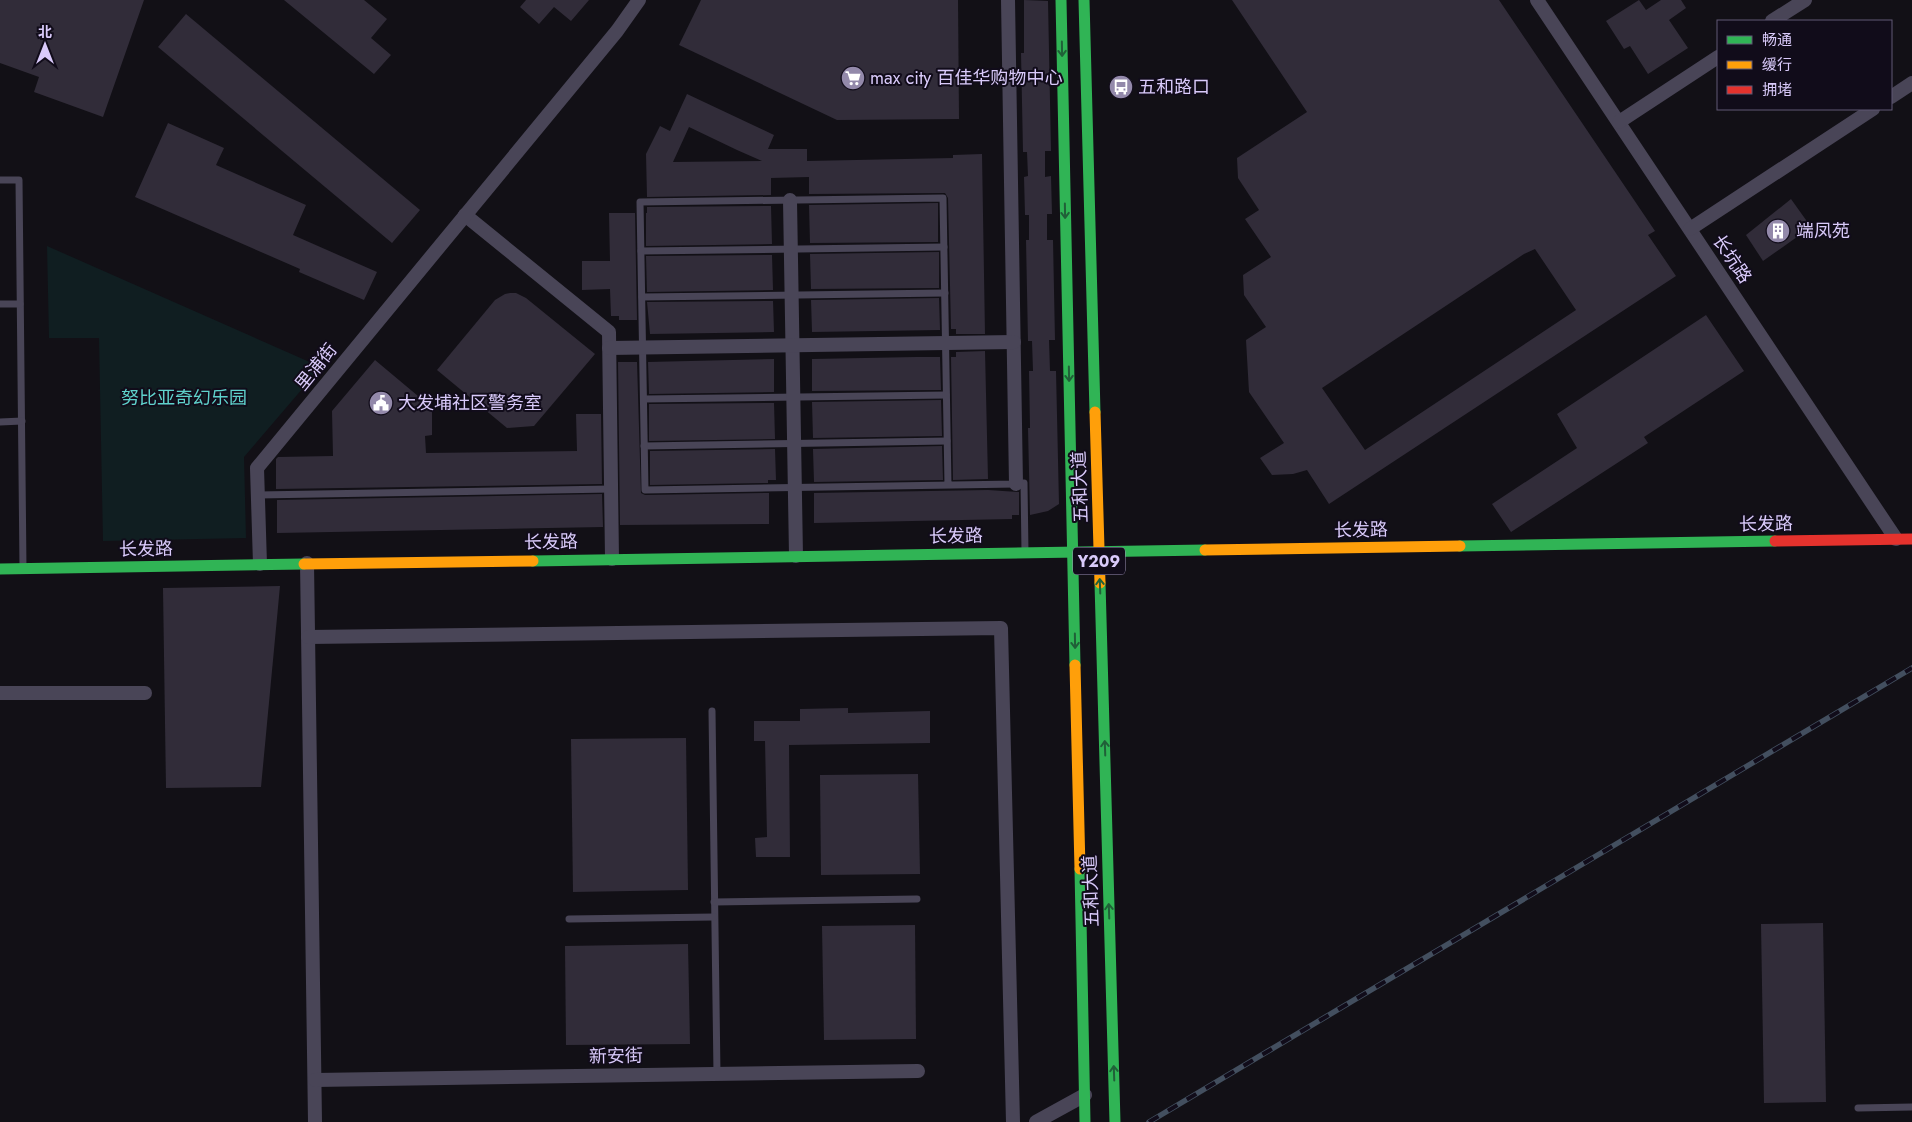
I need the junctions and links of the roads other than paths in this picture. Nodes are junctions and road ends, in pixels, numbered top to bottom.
1 (639, 0) edge
2 (1008, 0) edge
3 (1061, 0) edge
4 (1084, 0) edge
5 (1537, 0) edge
6 (1804, 0) edge
7 (1774, 20) edge
8 (1717, 58) edge
9 (1912, 83) edge
10 (1892, 96) edge
11 (1871, 110) edge
12 (1619, 122) junction
13 (0, 180) edge
14 (790, 200) junction
15 (465, 215) junction
16 (1690, 229) junction
17 (944, 247) junction
18 (791, 249) junction
19 (641, 251) junction
20 (945, 293) junction
21 (792, 295) junction
22 (642, 297) junction
23 (0, 304) edge
24 (20, 304) junction
25 (1014, 342) junction
26 (945, 343) junction
27 (793, 346) junction
28 (609, 348) junction
29 (642, 348) junction
30 (946, 395) junction
31 (794, 397) junction
32 (644, 399) junction
33 (22, 421) junction
34 (0, 422) edge
35 (947, 441) junction
36 (794, 443) junction
37 (644, 446) junction
38 (1016, 484) junction
39 (948, 485) junction
40 (795, 487) junction
41 (611, 489) junction
42 (258, 495) junction
43 (1896, 539) junction
44 (1912, 539) edge
45 (1099, 551) junction
46 (1025, 552) junction
47 (1073, 552) junction
48 (796, 556) junction
49 (612, 559) junction
50 (307, 563) junction
51 (260, 564) junction
52 (0, 569) edge
53 (23, 569) junction
54 (308, 637) junction
55 (146, 692) dead end
56 (0, 693) edge
57 (712, 712) dead end
58 (917, 899) dead end
59 (714, 902) junction
60 (714, 917) junction
61 (569, 919) dead end
62 (918, 1071) dead end
63 (717, 1074) junction
64 (315, 1080) junction
65 (1085, 1095) junction
66 (1912, 1107) edge
67 (1858, 1108) dead end
68 (315, 1122) edge
69 (1013, 1122) edge
70 (1036, 1122) edge
71 (1085, 1122) edge
72 (1115, 1122) edge

1 - 15 street, 里浦街
2 - 25 street
3 -> 47 main road, 五和大道 / Y209
4 - 45 main road, 五和大道 / Y209
5 - 12 street, 长坑路
6 - 7 street
8 - 12 street
9 - 10 street
11 - 16 street
12 - 16 street, 长坑路
13 - 24 lane
14 - 17 lane
14 - 18 street
14 - 19 lane
15 - 28 street
15 - 42 street, 里浦街
16 - 43 street, 长坑路
17 - 18 lane
17 - 20 lane
18 - 19 lane
18 - 21 street
19 - 22 lane
20 - 21 lane
20 - 26 lane
21 - 22 lane
21 - 27 street
22 - 29 lane
23 - 24 lane
24 - 33 lane
25 - 26 street
25 - 38 street
26 - 27 street
26 - 30 lane
27 - 29 street
27 - 31 street
28 - 29 street
28 - 41 street
29 - 32 lane
30 - 31 lane
30 - 35 lane
31 - 32 lane
31 - 36 street
32 - 37 lane
33 - 34 lane
33 - 53 lane
35 - 36 lane
35 - 39 lane
36 - 37 lane
36 - 40 street
37 - 40 lane
38 - 39 lane
38 - 46 lane
39 - 40 lane
40 - 48 street
41 - 42 lane
41 - 49 street
42 - 51 street, 里浦街
43 - 44 main road, 长发路
43 - 45 main road, 长发路
45 - 47 main road, 长发路
72 -> 45 main road, 五和大道 / Y209
46 - 47 main road, 长发路
46 - 48 main road, 长发路
47 -> 65 main road, 五和大道 / Y209
48 - 49 main road, 长发路
49 - 50 main road, 长发路
50 - 51 main road, 长发路
50 - 54 street
51 - 53 main road, 长发路
52 - 53 main road, 长发路
54 - 64 street
54 - 69 street
55 - 56 street
57 - 59 lane
58 - 59 lane
59 - 60 lane
60 - 61 lane
60 - 63 lane
62 - 63 street, 新安街
63 - 64 street, 新安街
64 - 68 street
65 - 70 street
65 - 71 main road, 五和大道 / Y209
66 - 67 lane

